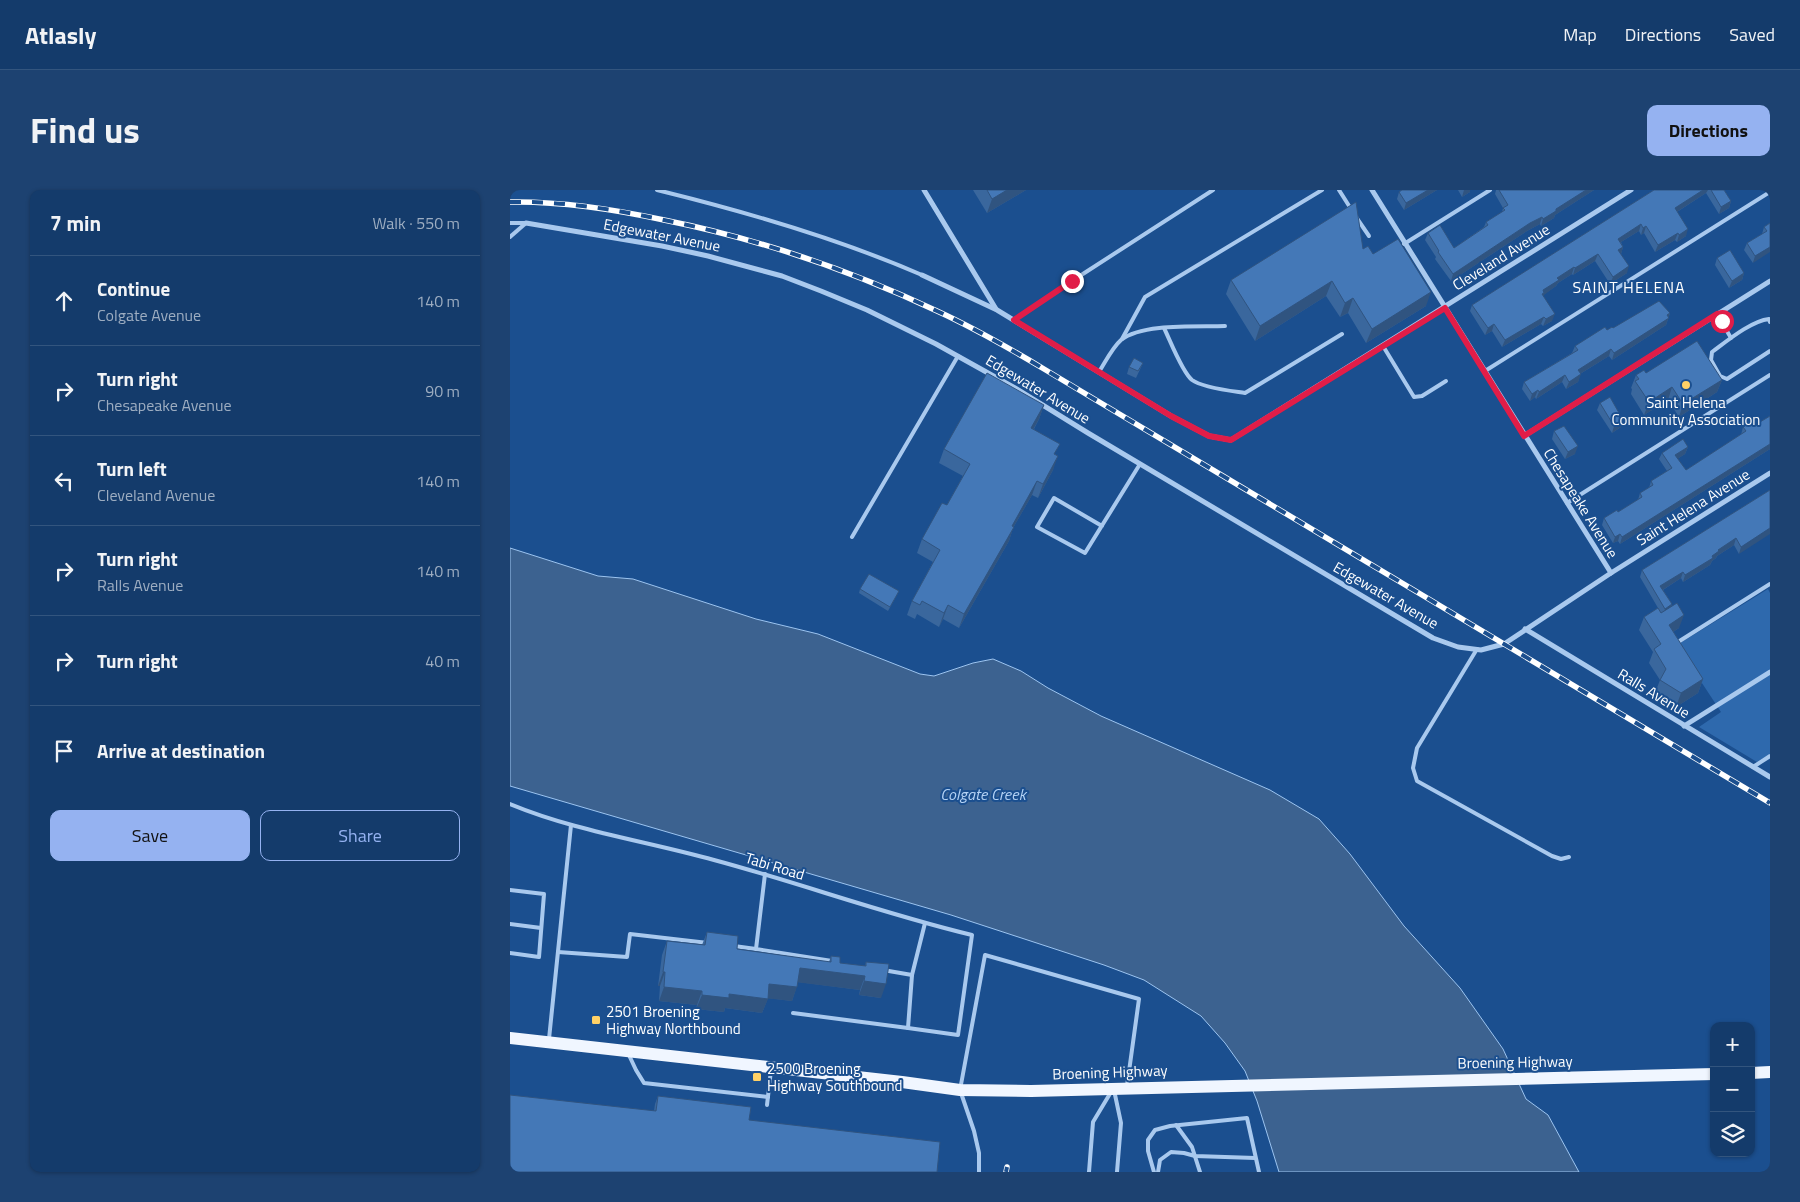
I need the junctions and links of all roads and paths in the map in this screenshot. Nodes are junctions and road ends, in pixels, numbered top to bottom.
1 (657, 190) edge
2 (924, 190) edge
3 (1213, 190) edge
4 (1322, 190) edge
5 (1339, 190) edge
6 (1372, 190) edge
7 (1490, 190) edge
8 (1632, 190) edge
9 (1770, 192) edge
10 (510, 223) edge
11 (526, 223) junction
12 (1369, 236) dead end
13 (510, 237) edge
14 (1404, 244) junction
15 (922, 275) joint
16 (1770, 281) edge
17 (1445, 308) junction
18 (997, 310) junction
19 (1717, 314) junction
20 (1014, 320) junction
21 (1770, 322) edge
22 (1224, 326) dead end
23 (1164, 328) junction
24 (1342, 334) dead end
25 (1731, 338) junction
26 (1122, 339) junction
27 (1383, 346) junction
28 (1770, 351) edge
29 (958, 356) junction
30 (1485, 371) junction
31 (1099, 372) junction
32 (1770, 374) edge
33 (1446, 381) dead end
34 (1524, 436) junction
35 (1140, 464) junction
36 (1770, 473) edge
37 (1567, 503) junction
38 (1102, 526) junction
39 (852, 537) dead end
40 (1611, 574) junction
41 (1770, 584) edge
42 (1525, 629) junction
43 (1678, 642) edge
44 (1504, 644) joint
45 (1477, 650) junction
46 (1770, 672) edge
47 (1684, 726) junction
48 (1770, 756) edge
49 (1753, 767) junction
50 (1770, 777) edge
51 (510, 804) edge
52 (571, 825) junction
53 (1568, 857) dead end
54 (766, 874) junction
55 (510, 890) edge
56 (925, 923) junction
57 (510, 924) edge
58 (541, 928) junction
59 (717, 944) edge
60 (727, 945) edge
61 (756, 949) junction
62 (558, 952) junction
63 (510, 953) edge
64 (834, 962) edge
65 (873, 968) edge
66 (912, 975) junction
67 (792, 1014) dead end
68 (908, 1028) junction
69 (510, 1038) edge
70 (549, 1042) junction
71 (628, 1051) junction
72 (771, 1067) junction
73 (1770, 1072) edge
74 (1755, 1073) edge
75 (1710, 1074) edge
76 (1113, 1088) junction
77 (1127, 1088) junction
78 (960, 1090) junction
79 (768, 1097) junction
80 (767, 1105) dead end
81 (1176, 1125) junction
82 (1195, 1156) junction
83 (1255, 1158) junction
84 (979, 1172) edge
85 (1089, 1172) edge
86 (1117, 1172) edge
87 (1156, 1172) edge
88 (1200, 1172) edge
89 (1259, 1172) edge

1 - 15 lane
2 - 18 street
3 - 20 lane
4 - 26 lane
5 - 12 lane
6 - 14 street, Chesapeake Avenue
7 - 14 lane
8 - 17 street, Cleveland Avenue
9 - 30 lane
10 - 11 lane
11 - 13 lane
11 - 29 street, Edgewater Avenue
14 - 17 street, Chesapeake Avenue
15 - 18 street
16 - 19 street
17 - 27 street, Cleveland Avenue
17 - 30 street, Chesapeake Avenue
18 - 20 street
19 - 25 lane
19 - 34 street
20 - 31 street
21 - 25 lane
22 - 23 lane
23 - 24 lane
23 - 26 lane
25 - 28 lane
26 - 31 lane
27 - 31 street, Cleveland Avenue
27 - 33 lane
29 - 35 street, Edgewater Avenue
29 - 39 lane
30 - 34 street, Chesapeake Avenue
32 - 37 lane
34 - 37 street, Chesapeake Avenue
35 - 38 lane
35 - 45 street, Edgewater Avenue
36 - 40 street, Saint Helena Avenue
37 - 40 street, Chesapeake Avenue
38 - 38 lane
40 - 42 street, Saint Helena Avenue
41 - 43 lane
42 - 44 street, Saint Helena Avenue
42 - 47 street, Ralls Avenue
44 - 45 street, Edgewater Avenue
45 - 53 lane
46 - 47 street
47 - 49 street, Ralls Avenue
48 - 49 lane
49 - 50 street, Ralls Avenue
51 - 52 lane, Tabi Road
52 - 54 lane, Tabi Road
52 - 62 lane
54 - 56 lane, Tabi Road
54 - 61 lane
55 - 58 lane
56 - 66 lane
56 - 68 lane, Tabi Road
57 - 58 lane
58 - 63 lane
59 - 62 lane
60 - 61 lane
61 - 64 lane
62 - 70 lane
65 - 66 lane
66 - 68 lane
67 - 68 lane
69 - 70 main road, Broening Highway
70 - 71 main road, Broening Highway
71 - 72 main road, Broening Highway
71 - 79 lane
72 - 78 main road, Broening Highway
72 - 79 lane
73 - 74 main road
75 - 77 main road, Broening Highway
76 - 77 main road, Broening Highway
76 - 78 main road, Broening Highway
76 - 85 lane
76 - 86 lane
77 - 78 lane
78 - 84 lane
79 - 80 lane
81 - 82 lane
81 - 83 lane
81 - 87 lane
82 - 83 lane
82 - 87 lane
82 - 88 lane
83 - 89 lane

